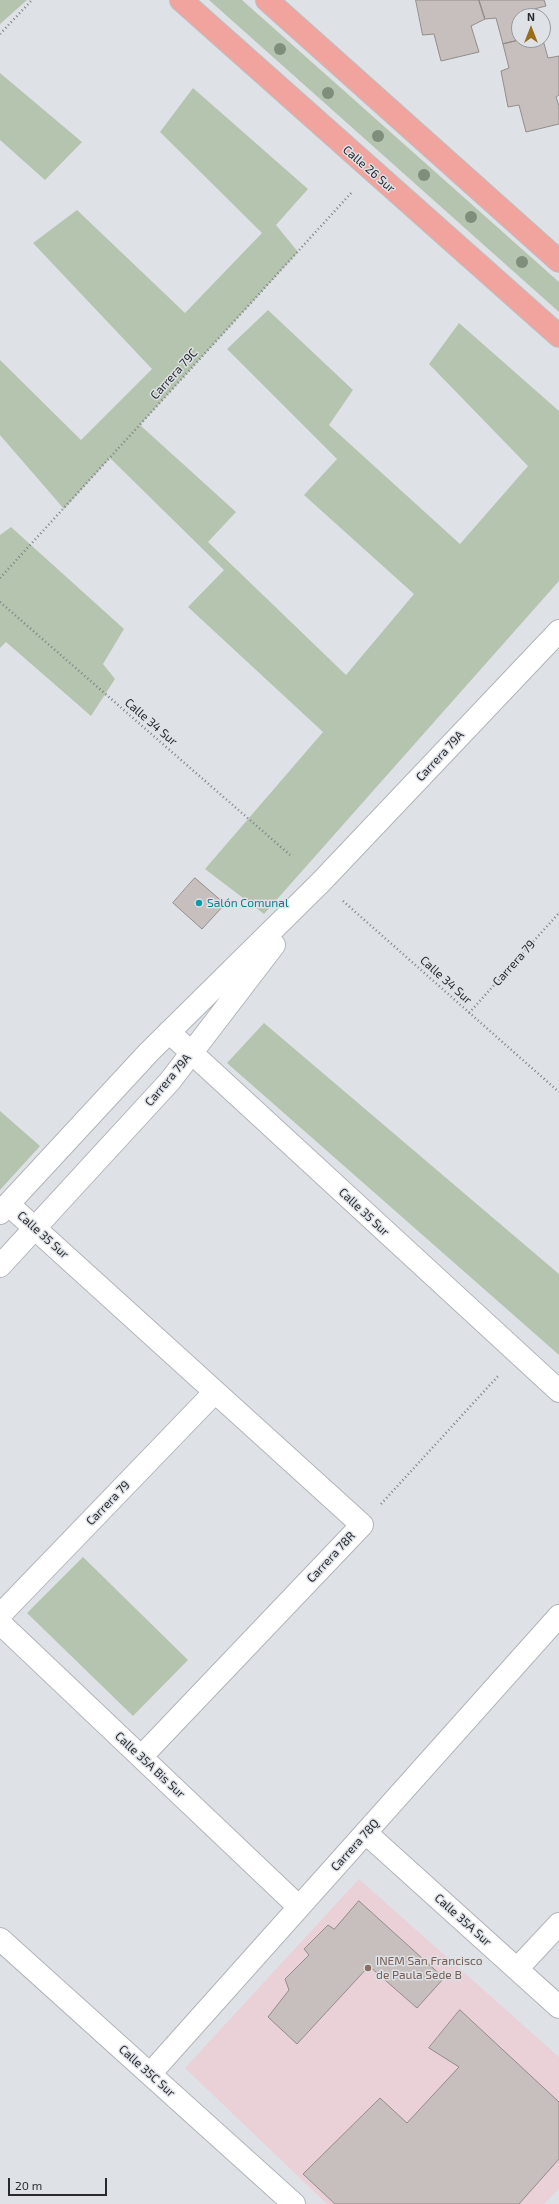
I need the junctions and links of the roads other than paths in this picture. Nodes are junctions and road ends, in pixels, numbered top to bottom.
1 (181, 0) edge
2 (267, 0) edge
3 (559, 261) edge
4 (559, 336) edge
5 (559, 631) edge
6 (321, 882) junction
7 (169, 1032) junction
8 (191, 1053) junction
9 (4, 1208) edge
10 (35, 1228) junction
11 (0, 1266) edge
12 (559, 1391) edge
13 (215, 1392) junction
14 (362, 1524) joint
15 (0, 1615) edge
16 (559, 1616) edge
17 (0, 1623) edge
18 (141, 1757) junction
19 (366, 1833) junction
20 (299, 1907) junction
21 (559, 1924) edge
22 (0, 1939) edge
23 (516, 1969) junction
24 (559, 2008) edge
25 (150, 2074) junction
26 (294, 2204) edge

1 - 4 main road, Calle 26 Sur
2 - 3 main road
5 - 6 street, Carrera 79A
6 - 7 street, Carrera 79A
6 - 8 street, Carrera 79A
7 - 8 street, Calle 35 Sur
7 - 9 street, Carrera 79A
8 - 10 street, Carrera 79A
8 - 12 street, Calle 35 Sur
9 - 10 street, Calle 35 Sur
10 - 11 street, Carrera 79A
10 - 13 street, Calle 35 Sur
13 - 14 street, Calle 35 Sur
13 - 15 street, Carrera 79
14 - 18 street, Carrera 78R
16 - 19 street, Carrera 78Q
17 - 18 street, Calle 35A Bis Sur
18 - 20 street, Calle 35A Bis Sur
19 - 20 street, Carrera 78Q
19 - 23 street, Calle 35A Sur
20 - 25 street, Carrera 78Q
21 - 23 street
22 - 25 street, Calle 35C Sur
23 - 24 street, Calle 35A Sur
25 - 26 street, Calle 35C Sur

